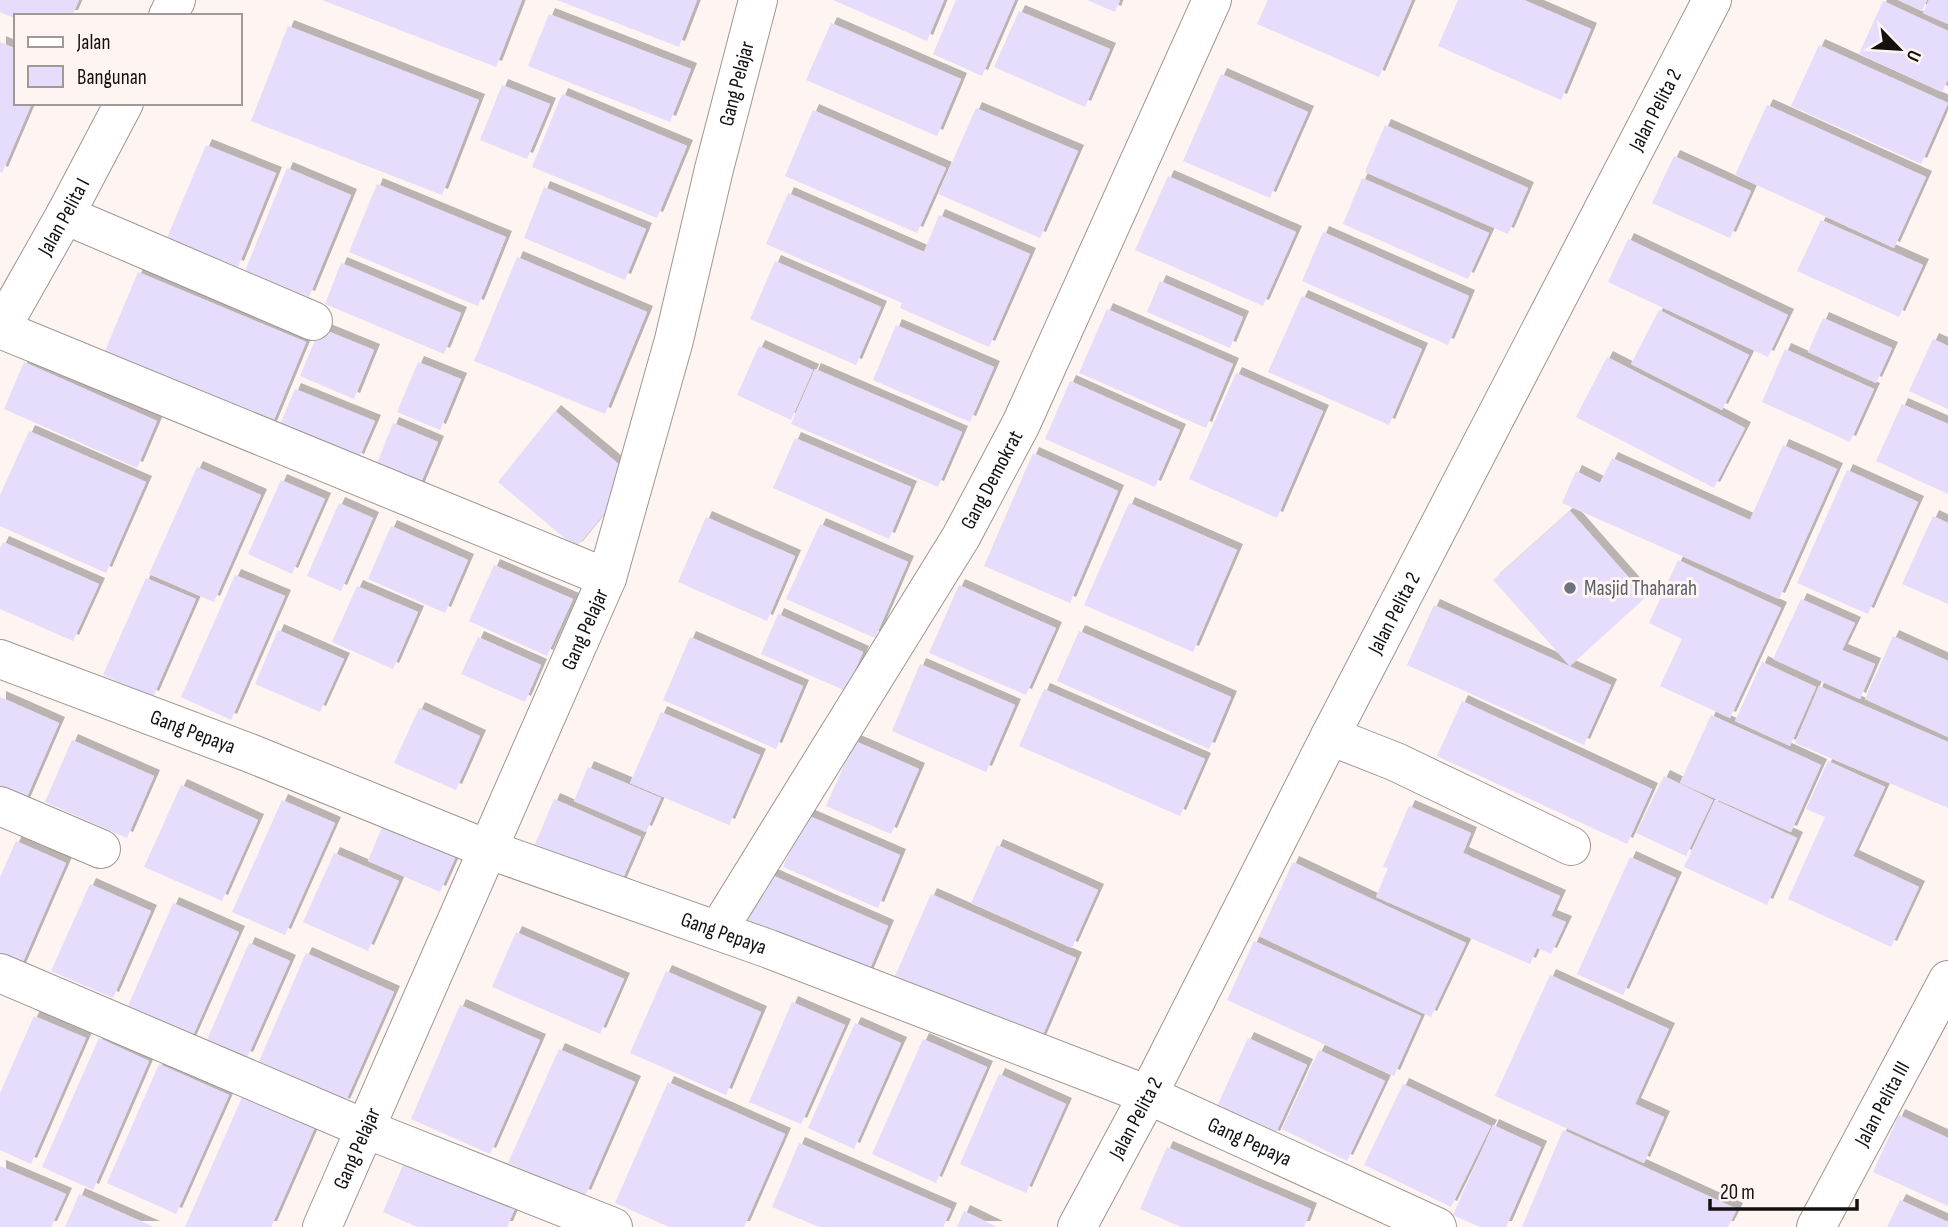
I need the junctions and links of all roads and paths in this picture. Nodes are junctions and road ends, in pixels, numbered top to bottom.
1 (758, 0) edge
2 (1212, 0) edge
3 (1712, 0) edge
4 (123, 105) edge
5 (65, 215) junction
6 (313, 321) dead end
7 (0, 329) edge
8 (607, 578) junction
9 (0, 659) edge
10 (1330, 736) junction
11 (0, 806) edge
12 (1571, 846) dead end
13 (101, 849) dead end
14 (487, 849) junction
15 (718, 930) junction
16 (0, 973) edge
17 (1948, 980) edge
18 (1148, 1095) junction
19 (366, 1129) junction
20 (322, 1227) edge
21 (613, 1227) edge
22 (1077, 1227) edge
23 (1437, 1227) edge
24 (1816, 1227) edge

1 - 8 street, Gang Pelajar
2 - 15 street, Gang Demokrat
3 - 10 street, Jalan Pelita 2
4 - 5 street, Jalan Pelita I
5 - 6 street
5 - 7 street, Jalan Pelita I
7 - 8 street
8 - 14 street, Gang Pelajar
9 - 14 street, Gang Pepaya
10 - 12 street
10 - 18 street, Jalan Pelita 2
11 - 13 street
14 - 15 street, Gang Pepaya
14 - 19 street, Gang Pelajar
15 - 18 street, Gang Pepaya
16 - 19 street
17 - 24 street, Jalan Pelita III
18 - 22 street, Jalan Pelita 2
18 - 23 street, Gang Pepaya
19 - 20 street, Gang Pelajar
19 - 21 street

